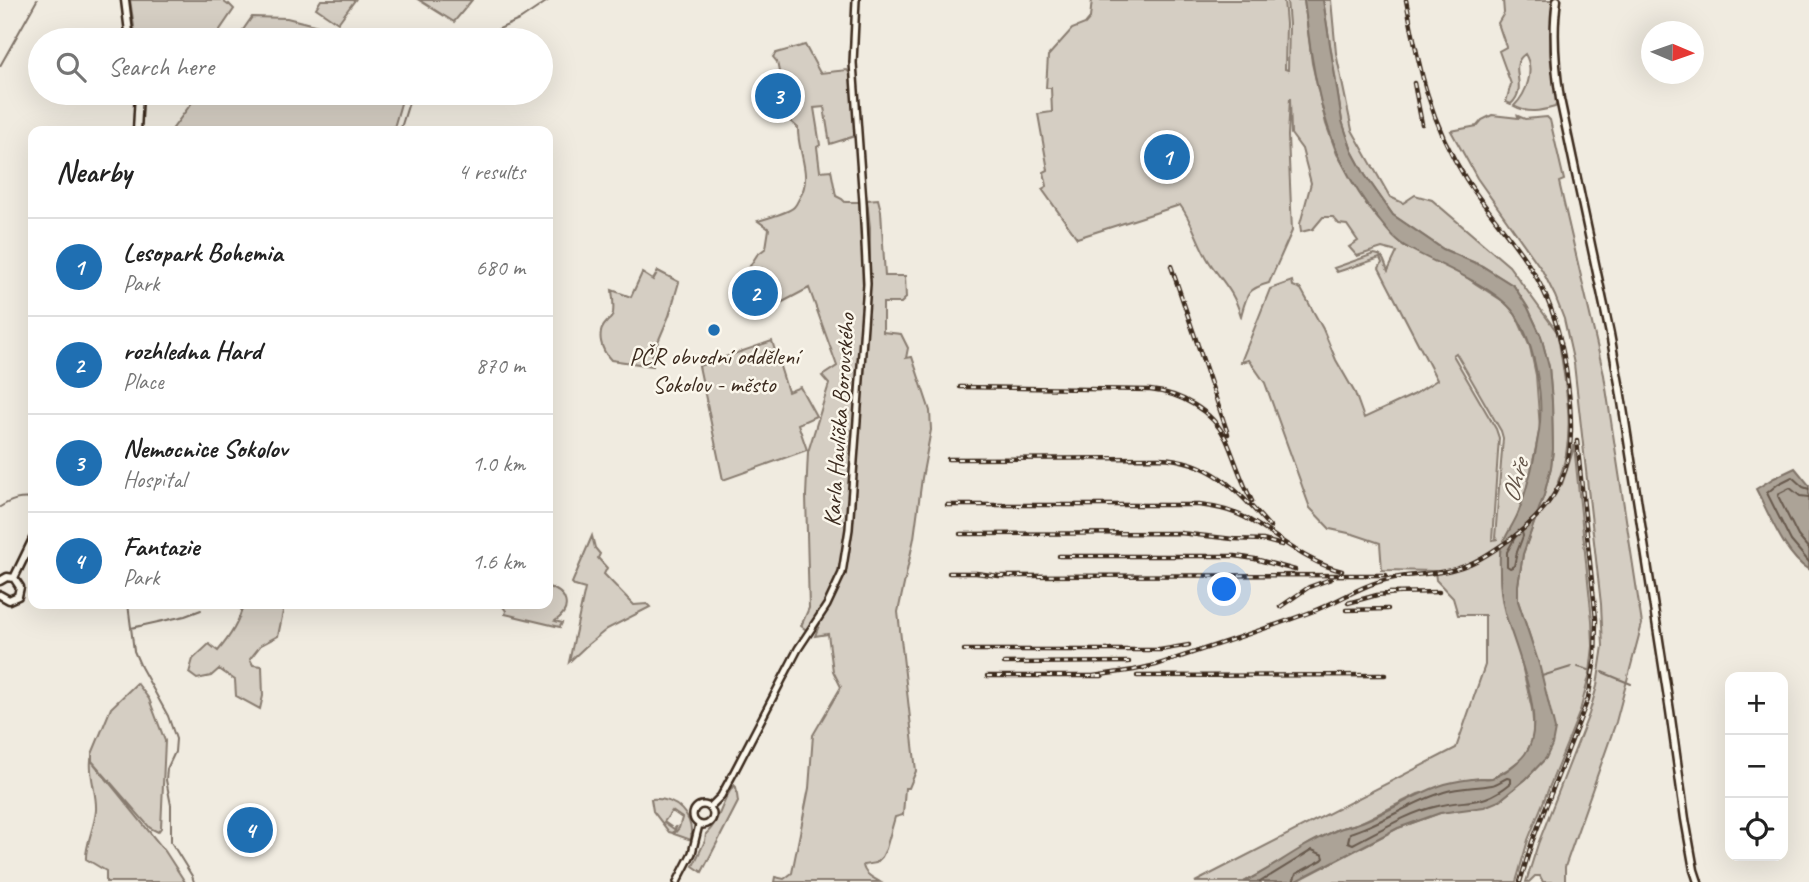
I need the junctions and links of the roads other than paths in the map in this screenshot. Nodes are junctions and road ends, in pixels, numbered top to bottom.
1 (125, 0) edge
2 (856, 0) edge
3 (1557, 0) edge
4 (128, 28) edge
5 (138, 105) edge
6 (137, 126) edge
7 (28, 549) edge
8 (14, 578) junction
9 (0, 581) edge
10 (1, 599) edge
11 (710, 807) junction
12 (699, 825) junction
13 (677, 882) edge
14 (1698, 882) edge

1 - 4 main road
2 - 11 street, Karla Havlíčka Borovského
3 - 14 main road
5 - 6 main road
7 - 8 main road
8 - 9 main road
8 - 10 main road
11 - 12 street
11 - 12 street
12 - 13 street

